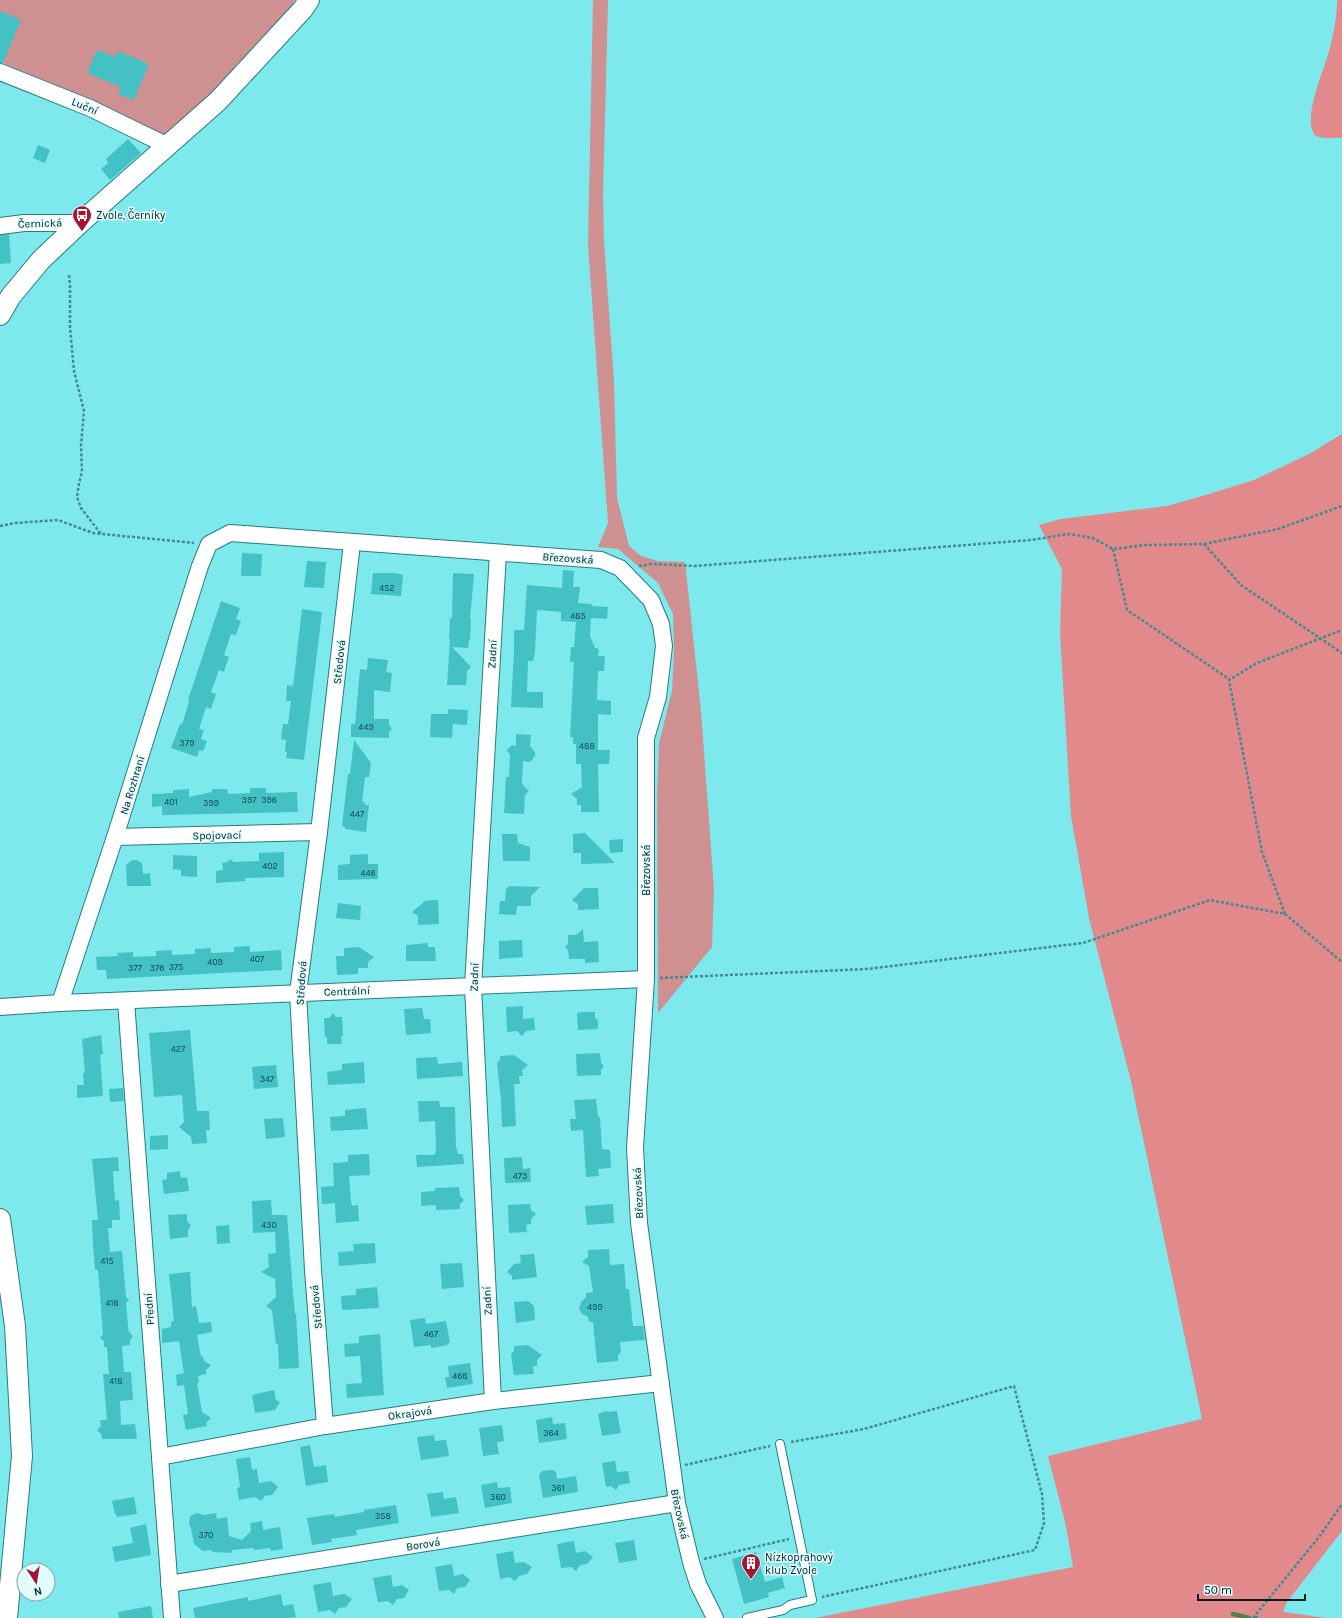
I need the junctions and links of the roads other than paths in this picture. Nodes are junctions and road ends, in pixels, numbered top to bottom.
1 (309, 0) edge
2 (0, 72) edge
3 (168, 146) junction
4 (80, 222) junction
5 (0, 226) edge
6 (0, 315) edge
7 (352, 543) junction
8 (498, 553) junction
9 (200, 566) joint
10 (320, 832) junction
11 (115, 837) junction
12 (646, 979) junction
13 (473, 986) junction
14 (298, 993) junction
15 (126, 1001) junction
16 (60, 1003) junction
17 (0, 1007) edge
18 (0, 1219) edge
19 (662, 1383) junction
20 (492, 1401) junction
21 (325, 1426) junction
22 (780, 1444) road end
23 (160, 1457) junction
24 (677, 1503) junction
25 (169, 1584) junction
26 (7, 1618) edge
27 (172, 1618) edge
28 (715, 1618) edge
29 (747, 1618) edge

1 - 3 street
2 - 3 street, Luční
3 - 4 street
4 - 5 street, Černická
4 - 6 street
7 - 8 street, Březovská
7 - 9 street, Březovská
7 - 10 street, Středová
8 - 12 street, Březovská
8 - 13 street, Zadní
9 - 11 street, Na Rozhraní
10 - 11 street, Spojovací
10 - 14 street, Středová
11 - 16 street, Na Rozhraní
12 - 13 street, Centrální
12 - 19 street, Březovská
13 - 14 street, Centrální
13 - 20 street, Zadní
14 - 15 street, Centrální
14 - 21 street, Středová
15 - 16 street, Centrální
15 - 23 street, Přední
16 - 17 street, Centrální
18 - 26 street
19 - 20 street, Okrajová
19 - 24 street, Březovská
20 - 21 street, Okrajová
21 - 23 street, Okrajová
22 - 29 lane
23 - 25 street, Přední
24 - 25 street, Borová
24 - 28 street, Březovská
25 - 27 street, Přední

